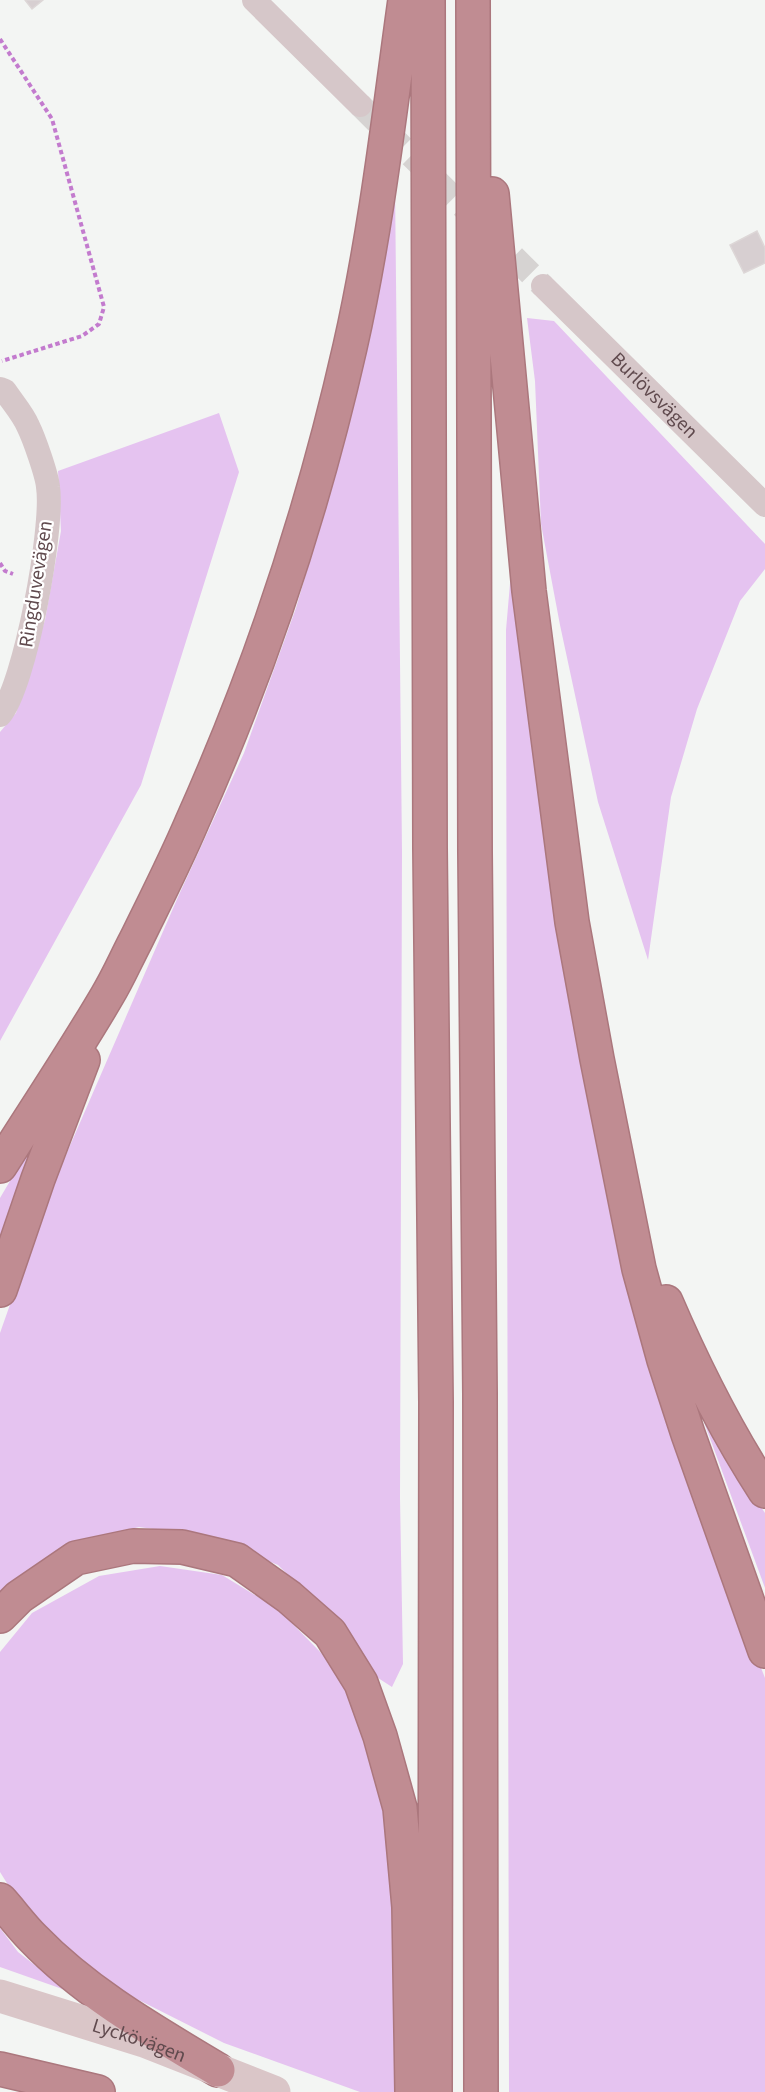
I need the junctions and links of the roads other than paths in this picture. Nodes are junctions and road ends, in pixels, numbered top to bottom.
1 (254, 0) edge
2 (405, 0) edge
3 (428, 0) edge
4 (473, 6) edge
5 (360, 105) tunnel mouth
6 (543, 286) tunnel mouth
7 (0, 389) edge
8 (765, 505) edge
9 (0, 715) edge
10 (108, 994) junction
11 (618, 1163) junction
12 (0, 1166) edge
13 (0, 1290) edge
14 (765, 1491) edge
15 (0, 1616) edge
16 (765, 1651) edge
17 (0, 1900) edge
18 (0, 1996) edge
19 (0, 2068) edge
20 (218, 2070) junction
21 (271, 2091) edge
22 (98, 2092) edge
23 (412, 2092) edge
24 (435, 2092) edge
25 (481, 2092) edge

1 - 5 street
2 - 10 highway
3 - 24 highway
4 - 11 highway
4 - 25 highway
6 - 8 street, Burlövsvägen
7 - 9 street, Ringduvevägen
10 - 12 highway
10 - 13 highway
11 - 14 highway
11 - 16 highway
15 - 23 highway
17 - 20 highway
18 - 20 main road, Lyckövägen
19 - 22 highway
20 - 21 main road, Lyckövägen

